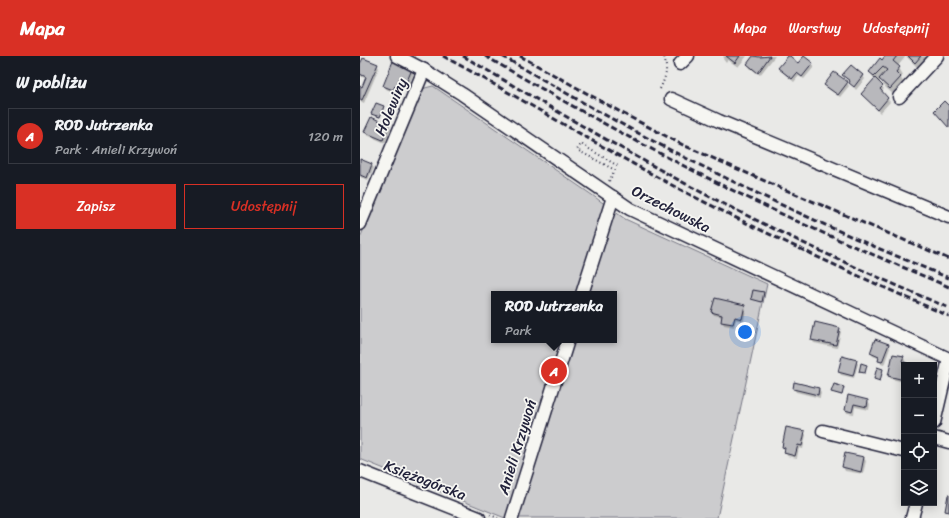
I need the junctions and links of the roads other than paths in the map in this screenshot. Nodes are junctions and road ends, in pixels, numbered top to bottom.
1 (397, 56) edge
2 (937, 56) edge
3 (424, 70) junction
4 (898, 97) dead end
5 (671, 99) dead end
6 (608, 194) junction
7 (949, 217) edge
8 (360, 224) edge
9 (583, 291) edge
10 (567, 343) edge
11 (949, 359) edge
12 (937, 410) edge
13 (823, 431) dead end
14 (937, 439) edge
15 (949, 442) edge
16 (901, 451) edge
17 (360, 472) edge
18 (915, 506) edge
19 (479, 518) edge
20 (512, 518) edge
21 (912, 518) edge

1 - 3 street, Orzechowska
2 - 4 street
3 - 6 street, Orzechowska
3 - 8 street, Holewiny
5 - 7 street
6 - 9 street
6 - 11 street, Orzechowska
10 - 20 street, Anieli Krzywoń
11 - 12 street
13 - 16 street
14 - 15 street
17 - 19 street, Księżogórska
18 - 21 street

